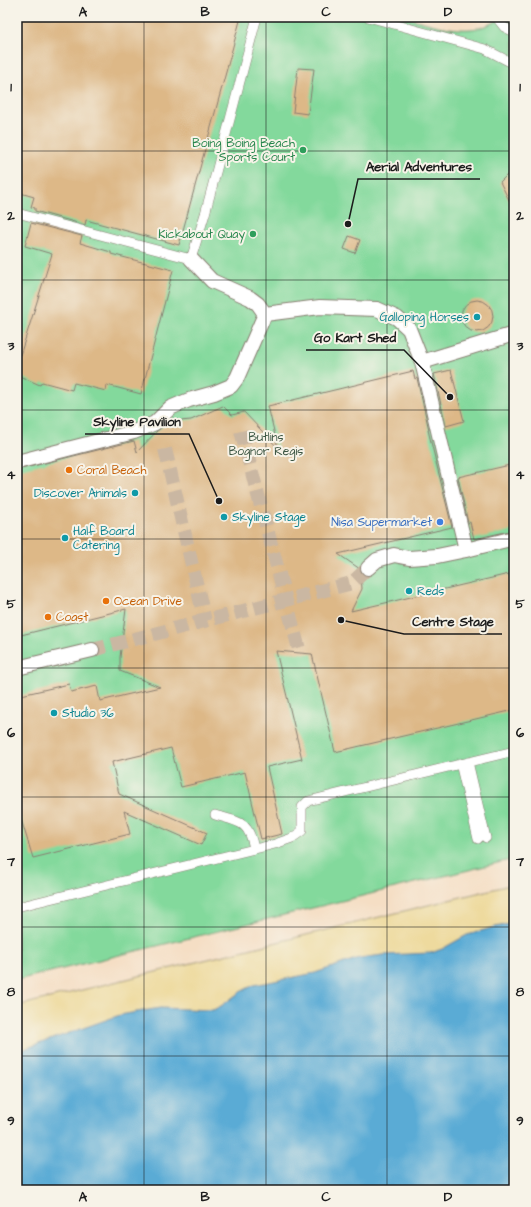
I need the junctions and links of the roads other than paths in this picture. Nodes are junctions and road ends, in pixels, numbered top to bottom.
1 (256, 17) edge
2 (368, 17) edge
3 (496, 17) edge
4 (514, 32) edge
5 (514, 64) edge
6 (17, 213) edge
7 (190, 260) junction
8 (265, 314) junction
9 (514, 334) edge
10 (422, 362) junction
11 (17, 462) edge
12 (514, 538) edge
13 (466, 550) junction
14 (368, 568) tunnel mouth
15 (92, 650) tunnel mouth
16 (17, 668) edge
17 (514, 751) edge
18 (464, 763) junction
19 (215, 815) dead end
20 (482, 839) dead end
21 (254, 849) junction
22 (17, 907) edge

1 - 7 lane
2 - 5 lane
3 - 4 lane
6 - 7 lane
7 - 8 street
8 - 10 street
8 - 11 street
9 - 10 street
10 - 13 street
12 - 13 street
13 - 14 street
15 - 16 street
17 - 18 lane
18 - 20 lane
18 - 21 lane
19 - 21 lane
21 - 22 lane

